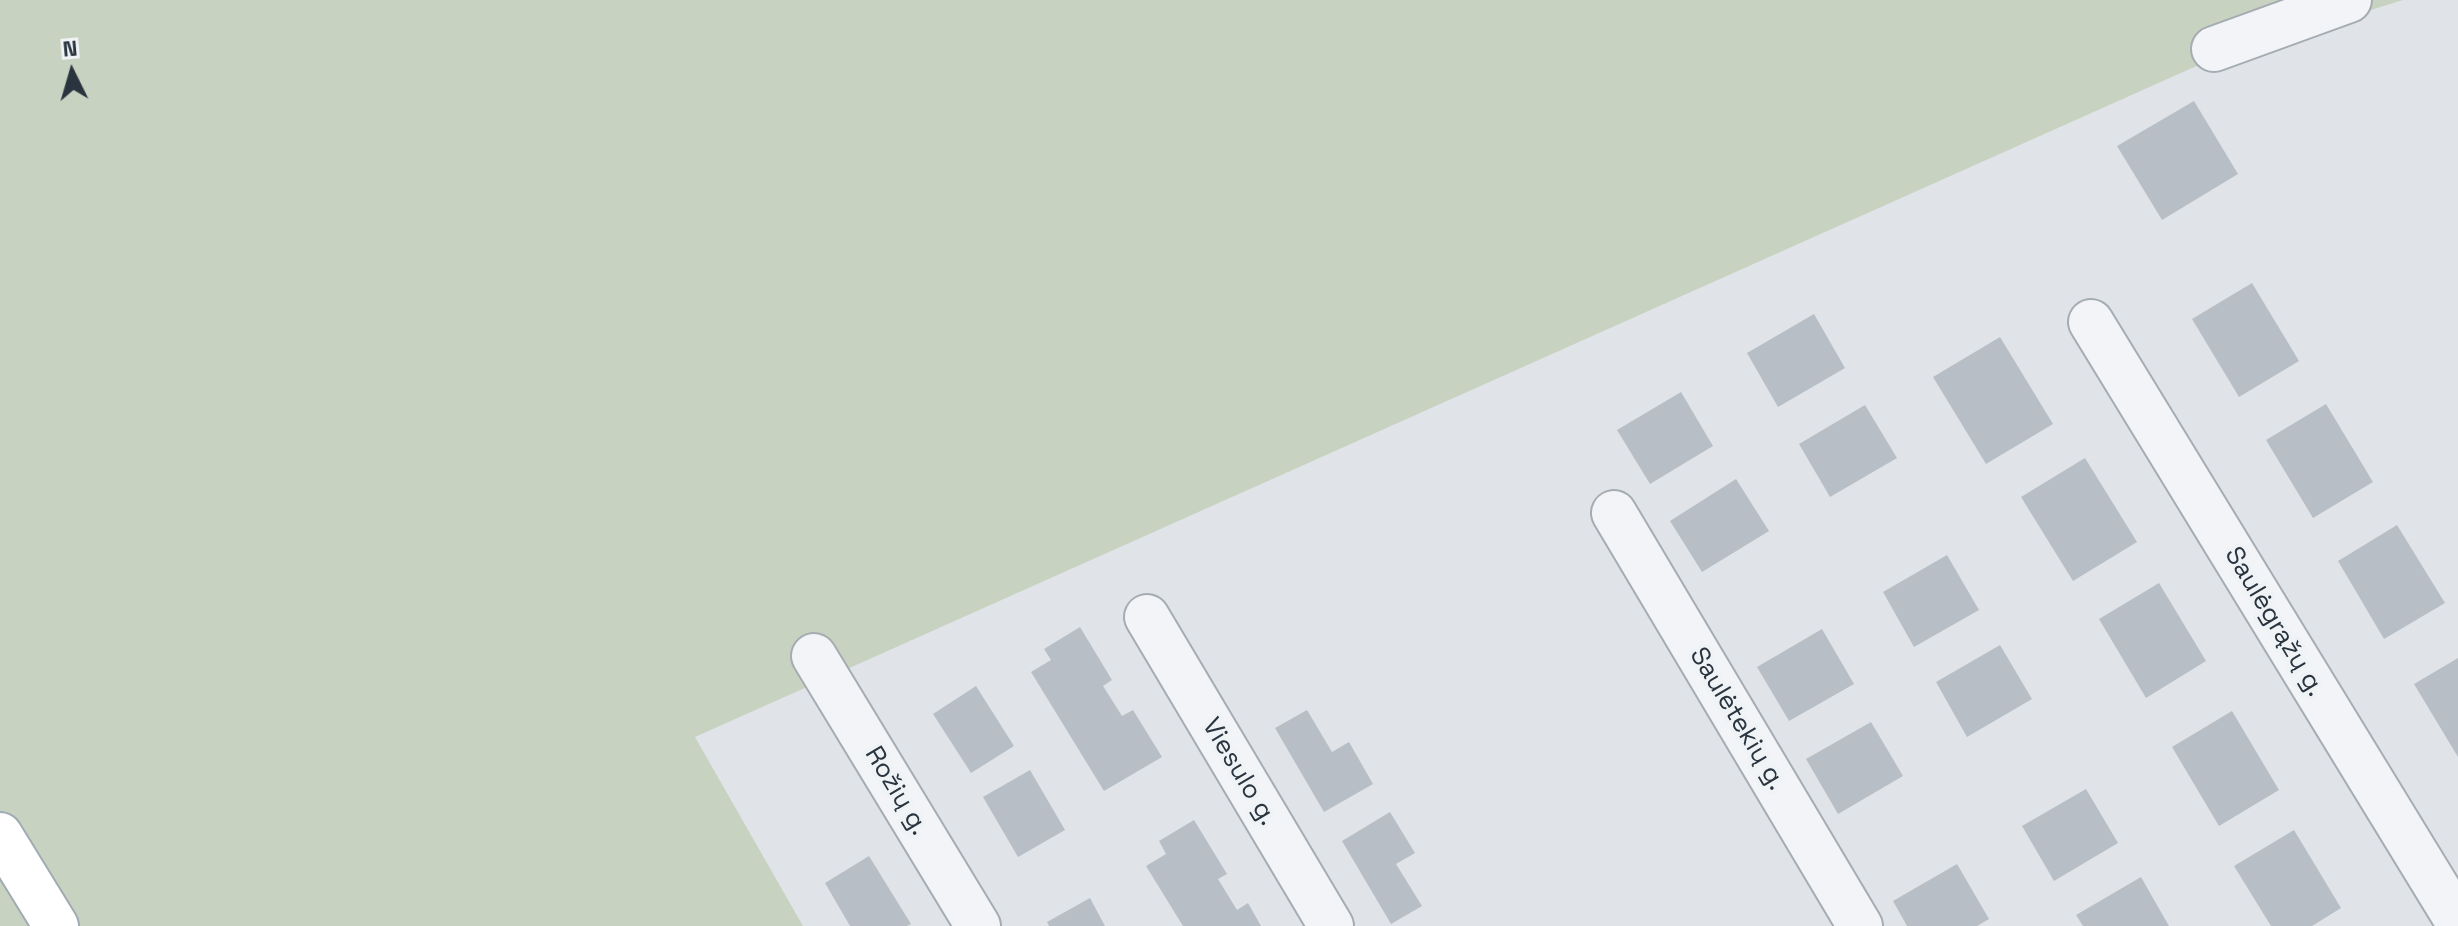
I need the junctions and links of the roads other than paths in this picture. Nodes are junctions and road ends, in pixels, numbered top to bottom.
1 (2349, 0) edge
2 (2214, 49) dead end
3 (2091, 322) dead end
4 (1614, 513) dead end
5 (1147, 617) dead end
6 (814, 656) dead end
7 (0, 835) edge
8 (2458, 922) edge
9 (56, 926) edge
10 (978, 926) edge
11 (1331, 926) edge
12 (1860, 926) edge

1 - 2 street
3 - 8 street, Saulėgrąžų g.
4 - 12 street, Saulėtekių g.
5 - 11 street, Viesulo g.
6 - 10 street, Rožių g.
7 - 9 main road

